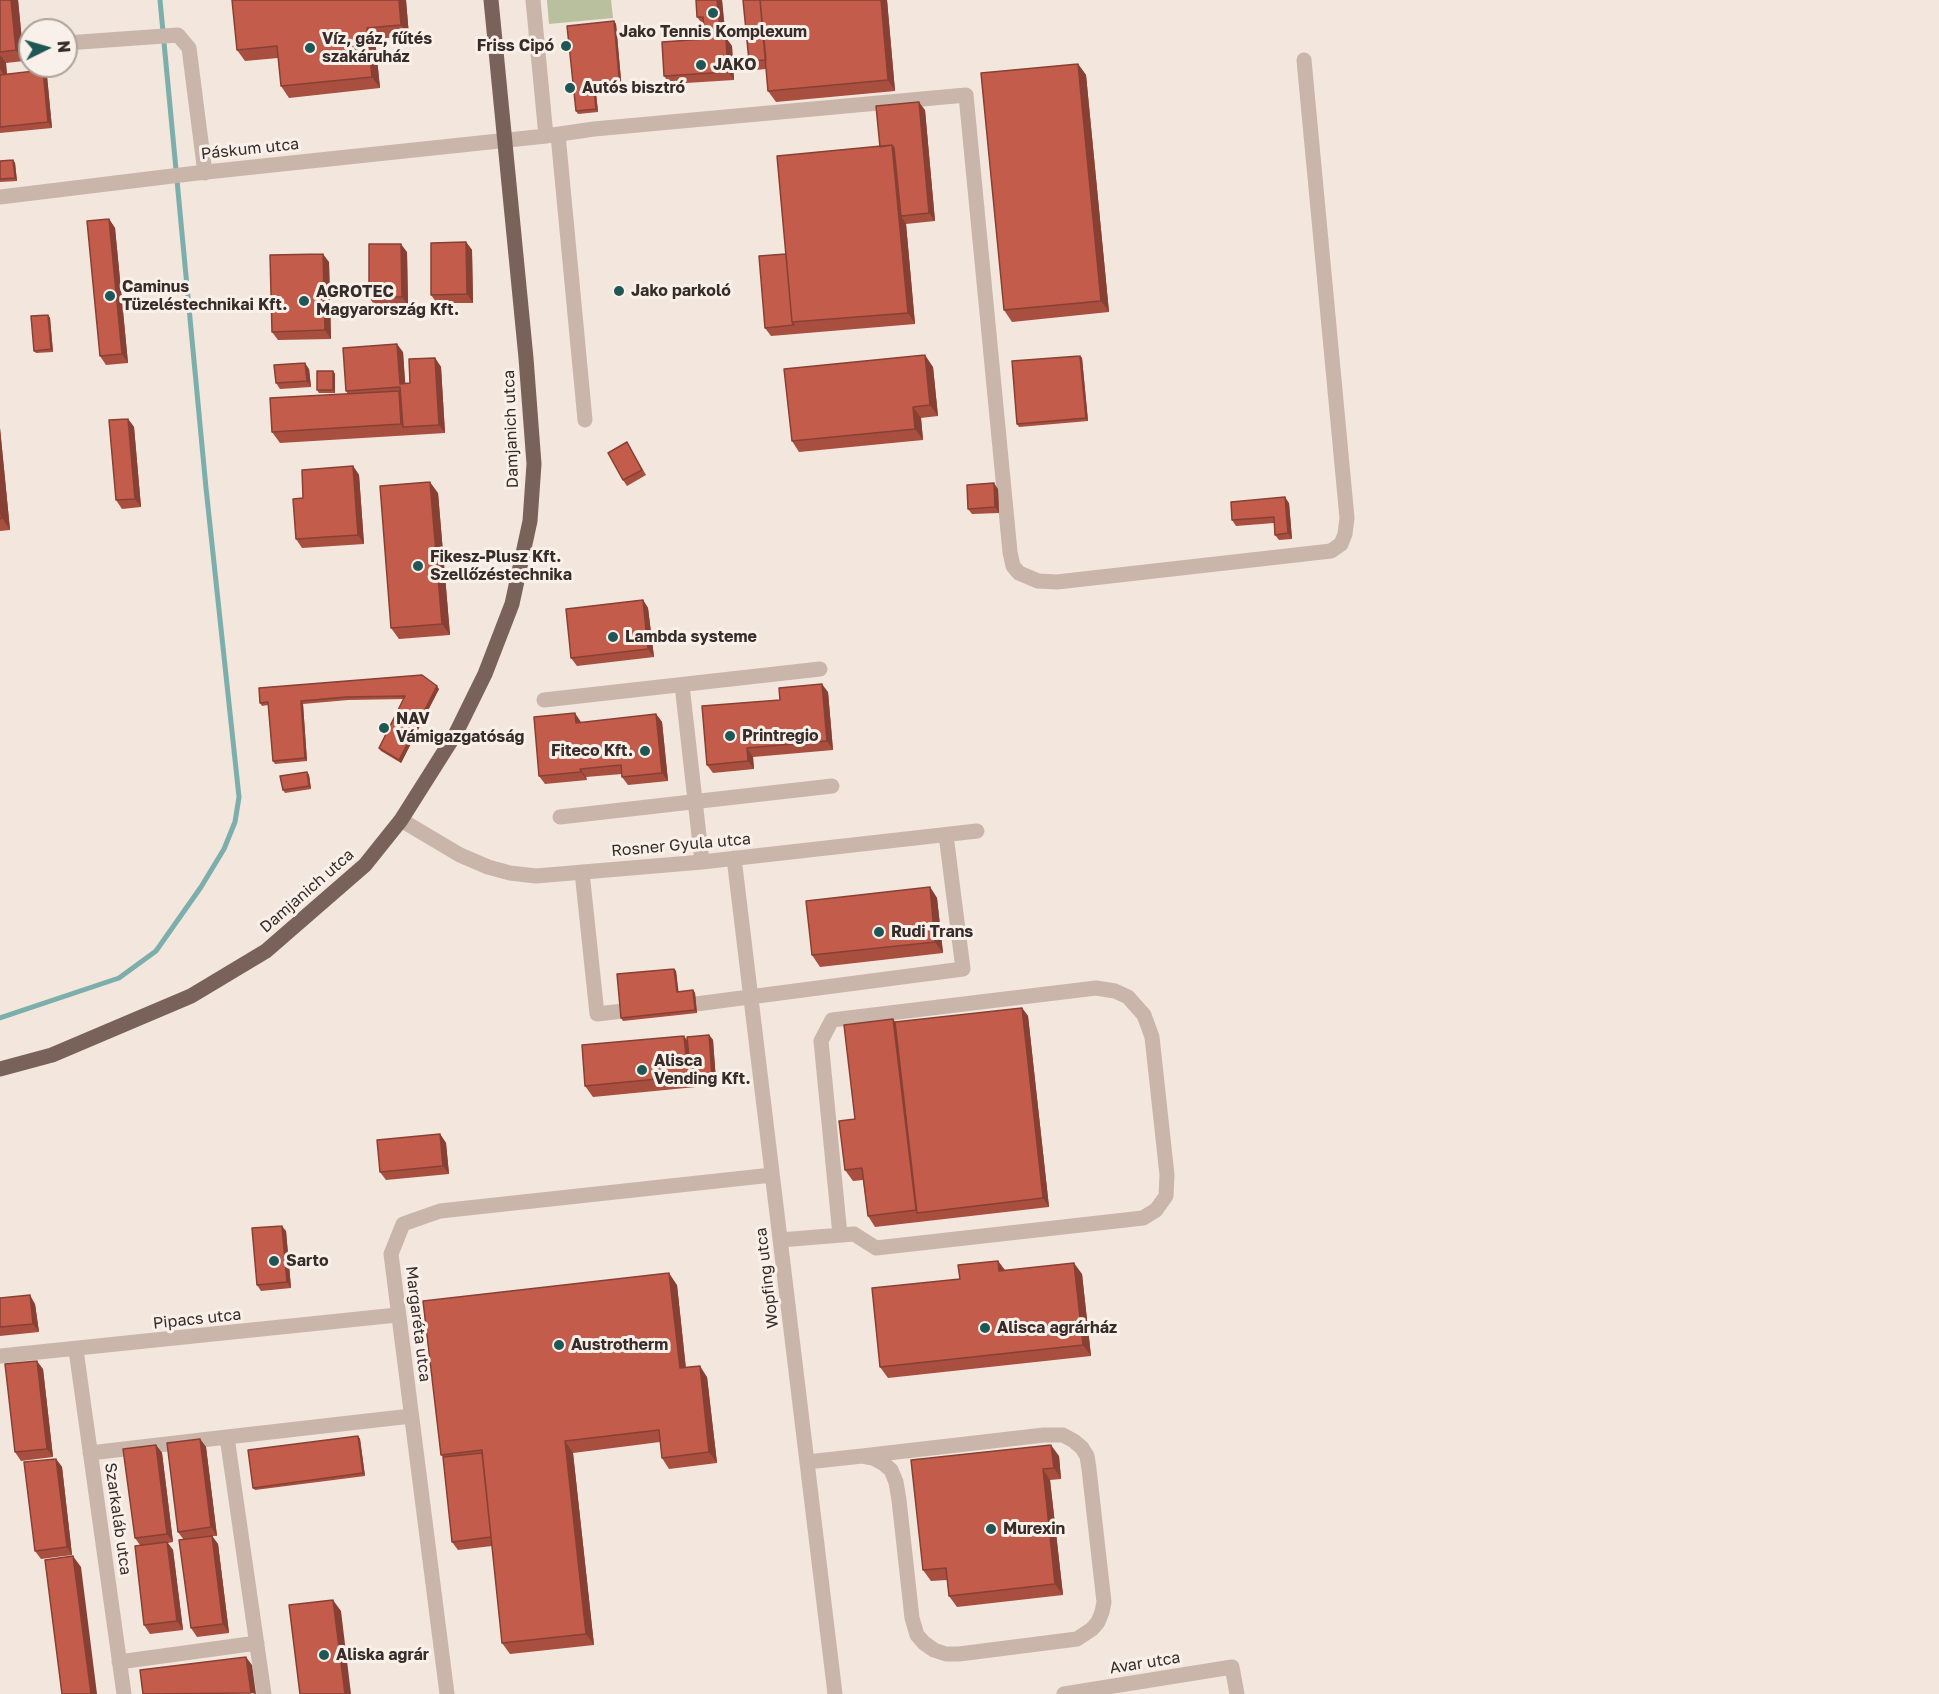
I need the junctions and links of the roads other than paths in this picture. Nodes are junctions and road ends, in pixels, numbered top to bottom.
1 (491, 0) edge
2 (533, 0) edge
3 (78, 42) edge
4 (1304, 60) dead end
5 (552, 135) junction
6 (505, 140) junction
7 (201, 173) junction
8 (0, 197) edge
9 (585, 420) dead end
10 (820, 669) dead end
11 (682, 685) junction
12 (544, 700) dead end
13 (832, 786) dead end
14 (695, 802) junction
15 (560, 817) dead end
16 (401, 820) junction
17 (977, 831) dead end
18 (946, 835) junction
19 (734, 858) junction
20 (702, 862) junction
21 (582, 872) junction
22 (751, 996) junction
23 (696, 1004) edge
24 (623, 1011) edge
25 (0, 1070) edge
26 (772, 1175) junction
27 (840, 1235) junction
28 (780, 1240) junction
29 (398, 1316) junction
30 (76, 1350) junction
31 (0, 1356) edge
32 (411, 1416) junction
33 (228, 1437) junction
34 (90, 1453) junction
35 (862, 1456) junction
36 (807, 1462) junction
37 (257, 1643) junction
38 (119, 1662) junction
39 (124, 1694) edge
40 (264, 1694) edge
41 (447, 1694) edge
42 (835, 1694) edge
43 (1064, 1694) edge
44 (1237, 1694) edge

1 - 6 main road, Damjanich utca
2 - 5 street
3 - 7 street
4 - 5 street, Páskum utca
5 - 6 street, Páskum utca
5 - 9 street
6 - 7 street, Páskum utca
6 - 16 main road, Damjanich utca
7 - 8 street, Páskum utca
10 - 11 street
11 - 12 street
11 - 14 street
13 - 14 street
14 - 15 street
14 - 20 street
16 - 21 street, Rosner Gyula utca
16 - 25 main road, Damjanich utca
17 - 18 street, Rosner Gyula utca
18 - 19 street, Rosner Gyula utca
18 - 22 street
19 - 20 street, Rosner Gyula utca
19 - 22 street, Wopfing utca
20 - 21 street, Rosner Gyula utca
21 - 24 street
22 - 23 street
22 - 26 street, Wopfing utca
26 - 28 street, Wopfing utca
26 - 29 street, Margaréta utca
27 - 27 street
27 - 28 street
28 - 36 street, Wopfing utca
29 - 30 street, Pipacs utca
29 - 32 street, Margaréta utca
30 - 31 street, Pipacs utca
30 - 34 street, Szarkaláb utca
32 - 33 street
32 - 41 street, Margaréta utca
33 - 34 street
33 - 37 street
34 - 38 street, Szarkaláb utca
35 - 35 street
35 - 36 street
36 - 42 street, Wopfing utca
37 - 38 street
37 - 40 street
38 - 39 street, Szarkaláb utca
43 - 44 street, Avar utca

